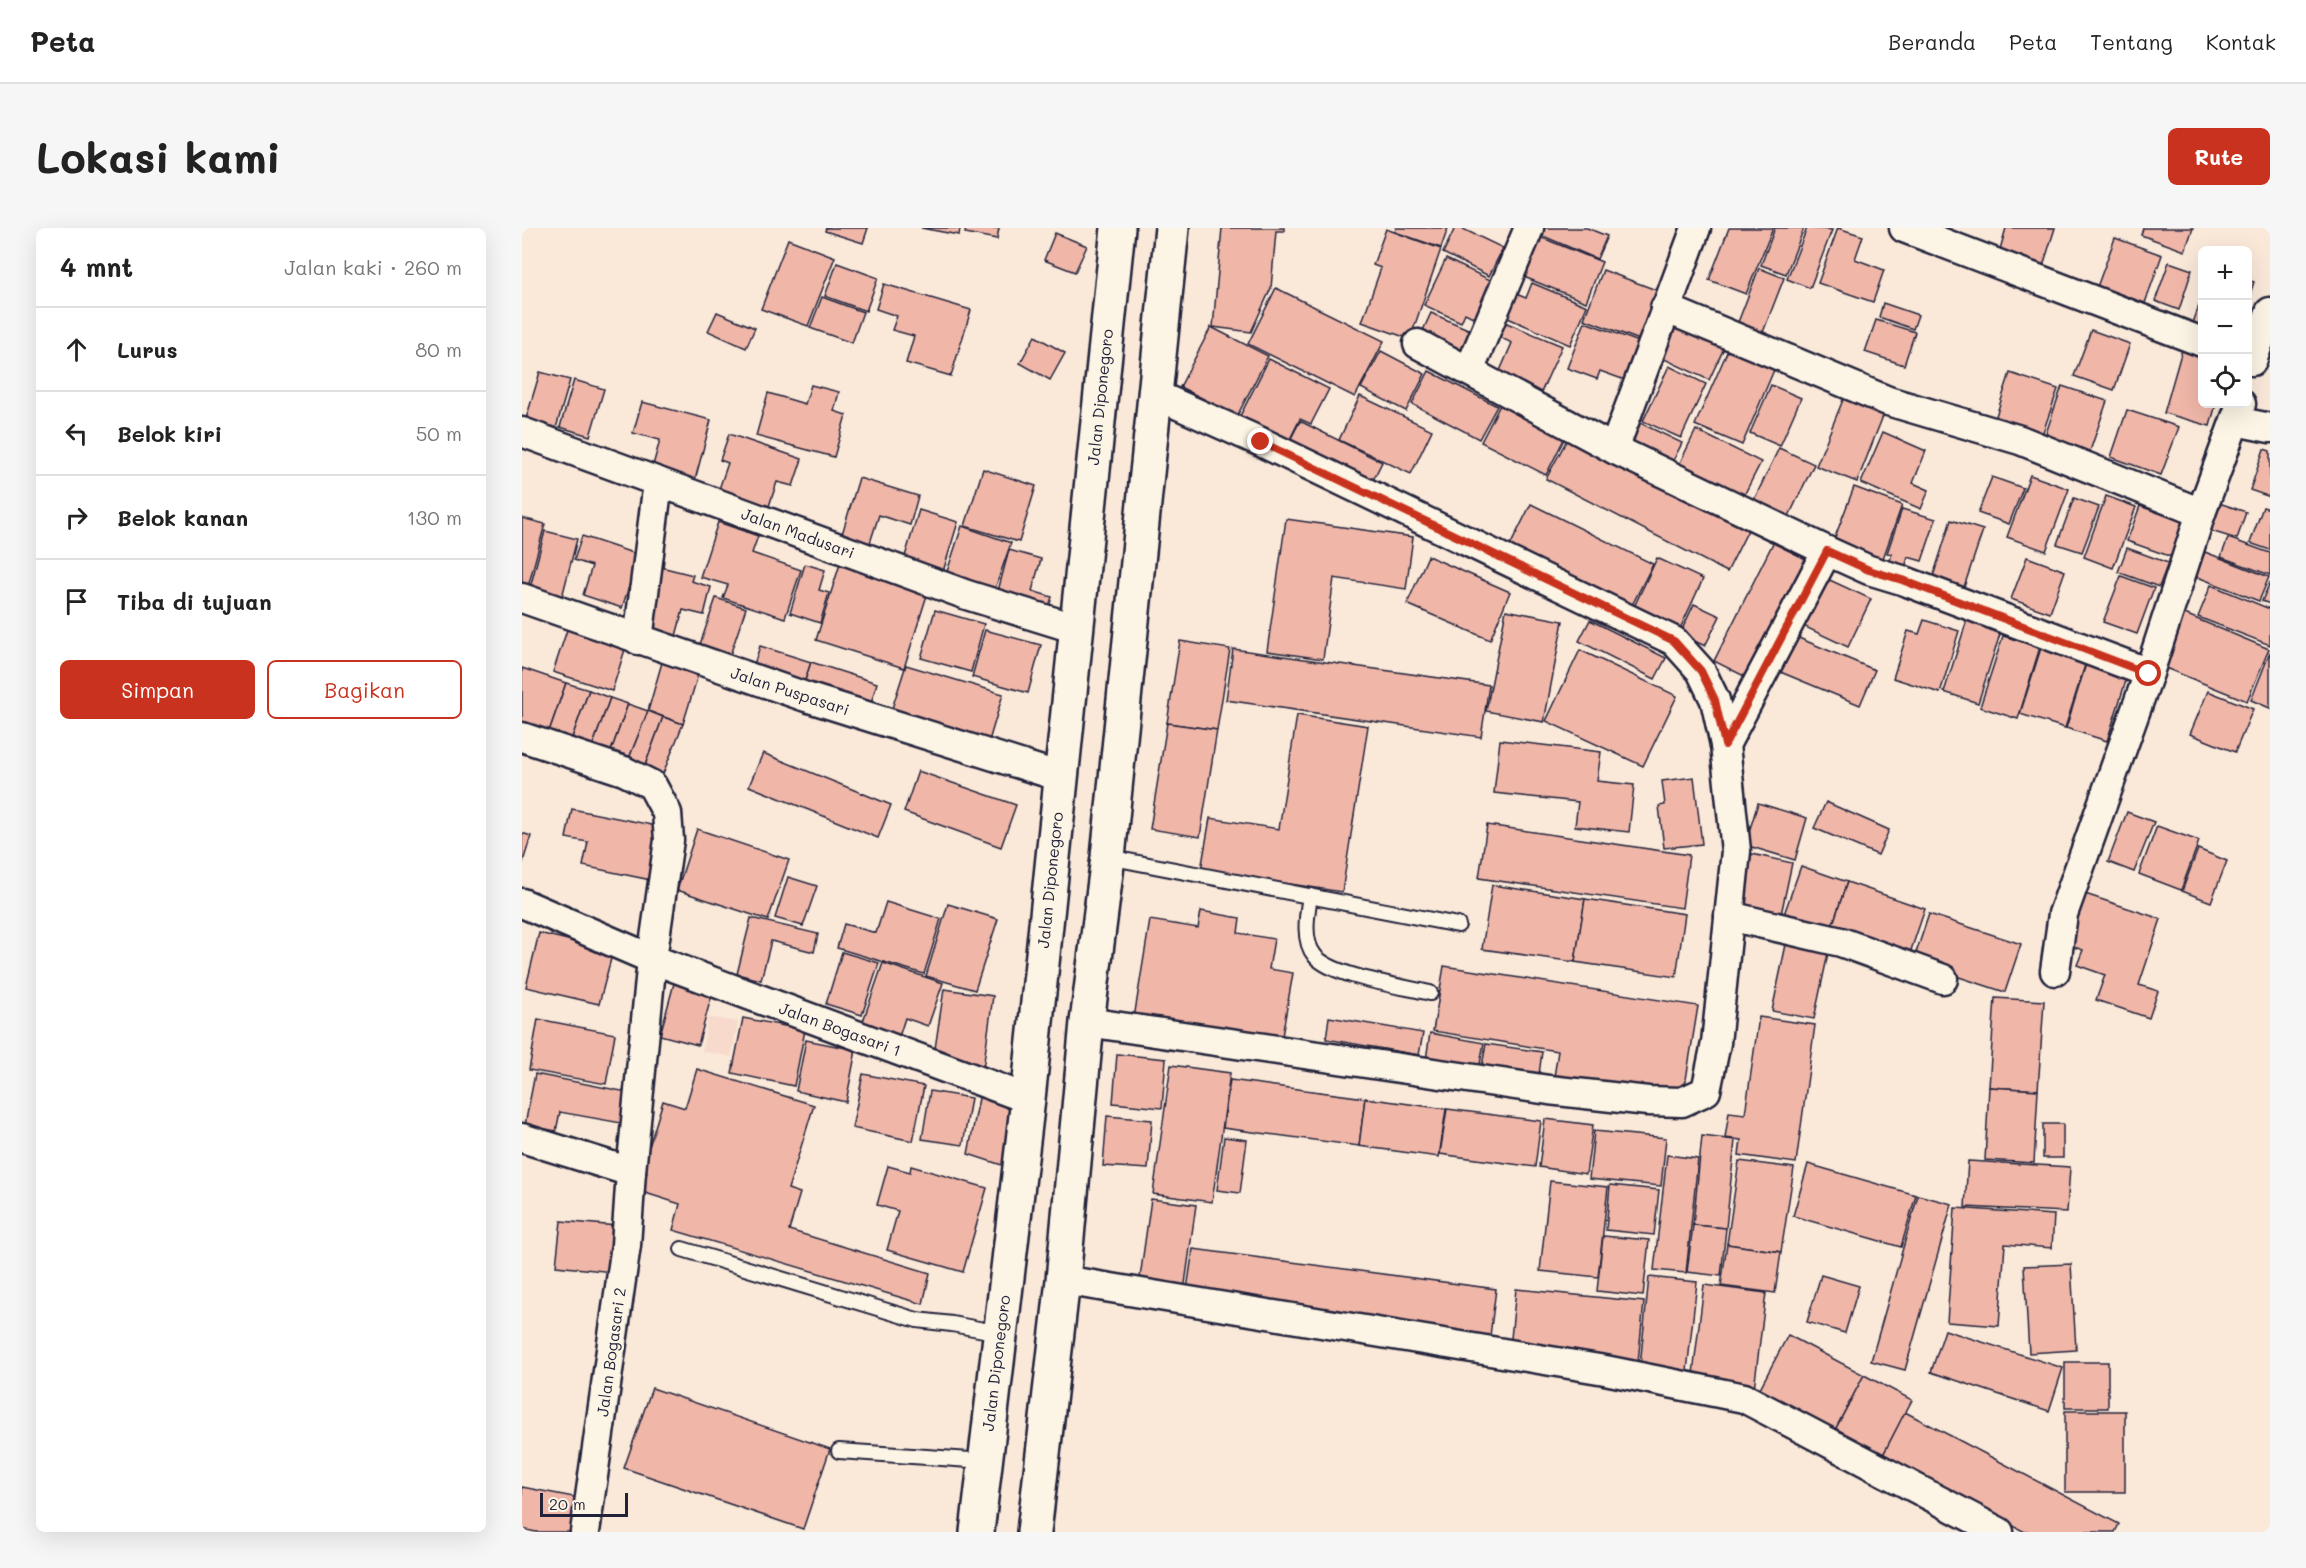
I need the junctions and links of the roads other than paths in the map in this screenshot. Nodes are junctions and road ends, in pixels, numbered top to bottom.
1 (1118, 228) edge
2 (1172, 228) edge
3 (1529, 228) edge
4 (1696, 228) edge
5 (1904, 228) edge
6 (1665, 308) junction
7 (2270, 312) edge
8 (2198, 340) edge
9 (1418, 344) dead end
10 (2252, 361) edge
11 (1469, 371) junction
12 (1154, 394) junction
13 (2238, 412) edge
14 (2270, 428) edge
15 (522, 432) edge
16 (1614, 448) junction
17 (658, 483) junction
18 (2201, 513) junction
19 (1827, 551) junction
20 (522, 598) edge
21 (1077, 629) junction
22 (638, 640) junction
23 (2149, 674) junction
24 (522, 737) edge
25 (1725, 745) junction
26 (1061, 777) junction
27 (1108, 857) junction
28 (1310, 896) junction
29 (522, 903) edge
30 (1729, 916) junction
31 (1458, 926) dead end
32 (652, 959) junction
33 (2055, 971) dead end
34 (1943, 979) dead end
35 (1430, 993) dead end
36 (1087, 1022) junction
37 (1028, 1099) junction
38 (522, 1138) edge
39 (631, 1172) junction
40 (682, 1249) dead end
41 (1062, 1280) junction
42 (1000, 1332) junction
43 (839, 1451) dead end
44 (985, 1461) junction
45 (585, 1532) edge
46 (977, 1532) edge
47 (1034, 1532) edge
48 (2000, 1532) edge

1 - 21 main road, Jalan Diponegoro
2 - 12 main road
3 - 11 street
4 - 6 street
5 - 8 street
6 - 16 street
6 - 18 street
7 - 10 street
9 - 11 street
11 - 16 street
12 - 25 street
12 - 27 main road
13 - 14 street
13 - 18 street
15 - 17 street, Jalan Madusari
16 - 19 street
17 - 21 street, Jalan Madusari
17 - 22 street
18 - 23 street
19 - 23 street
19 - 25 street
20 - 22 street, Jalan Puspasari
21 - 26 main road, Jalan Diponegoro
22 - 26 street, Jalan Puspasari
23 - 33 street
24 - 32 street
25 - 30 street
26 - 37 main road, Jalan Diponegoro
27 - 28 lane
27 - 36 main road
28 - 31 lane
28 - 35 lane
29 - 32 street, Jalan Bogasari 1
30 - 34 street
30 - 36 street
32 - 37 street, Jalan Bogasari 1
32 - 39 street, Jalan Bogasari 2
36 - 41 main road
37 - 42 main road, Jalan Diponegoro
38 - 39 street
39 - 45 street, Jalan Bogasari 2
40 - 42 lane
41 - 47 main road
41 - 48 street
42 - 44 main road, Jalan Diponegoro
43 - 44 lane
44 - 46 main road, Jalan Diponegoro

